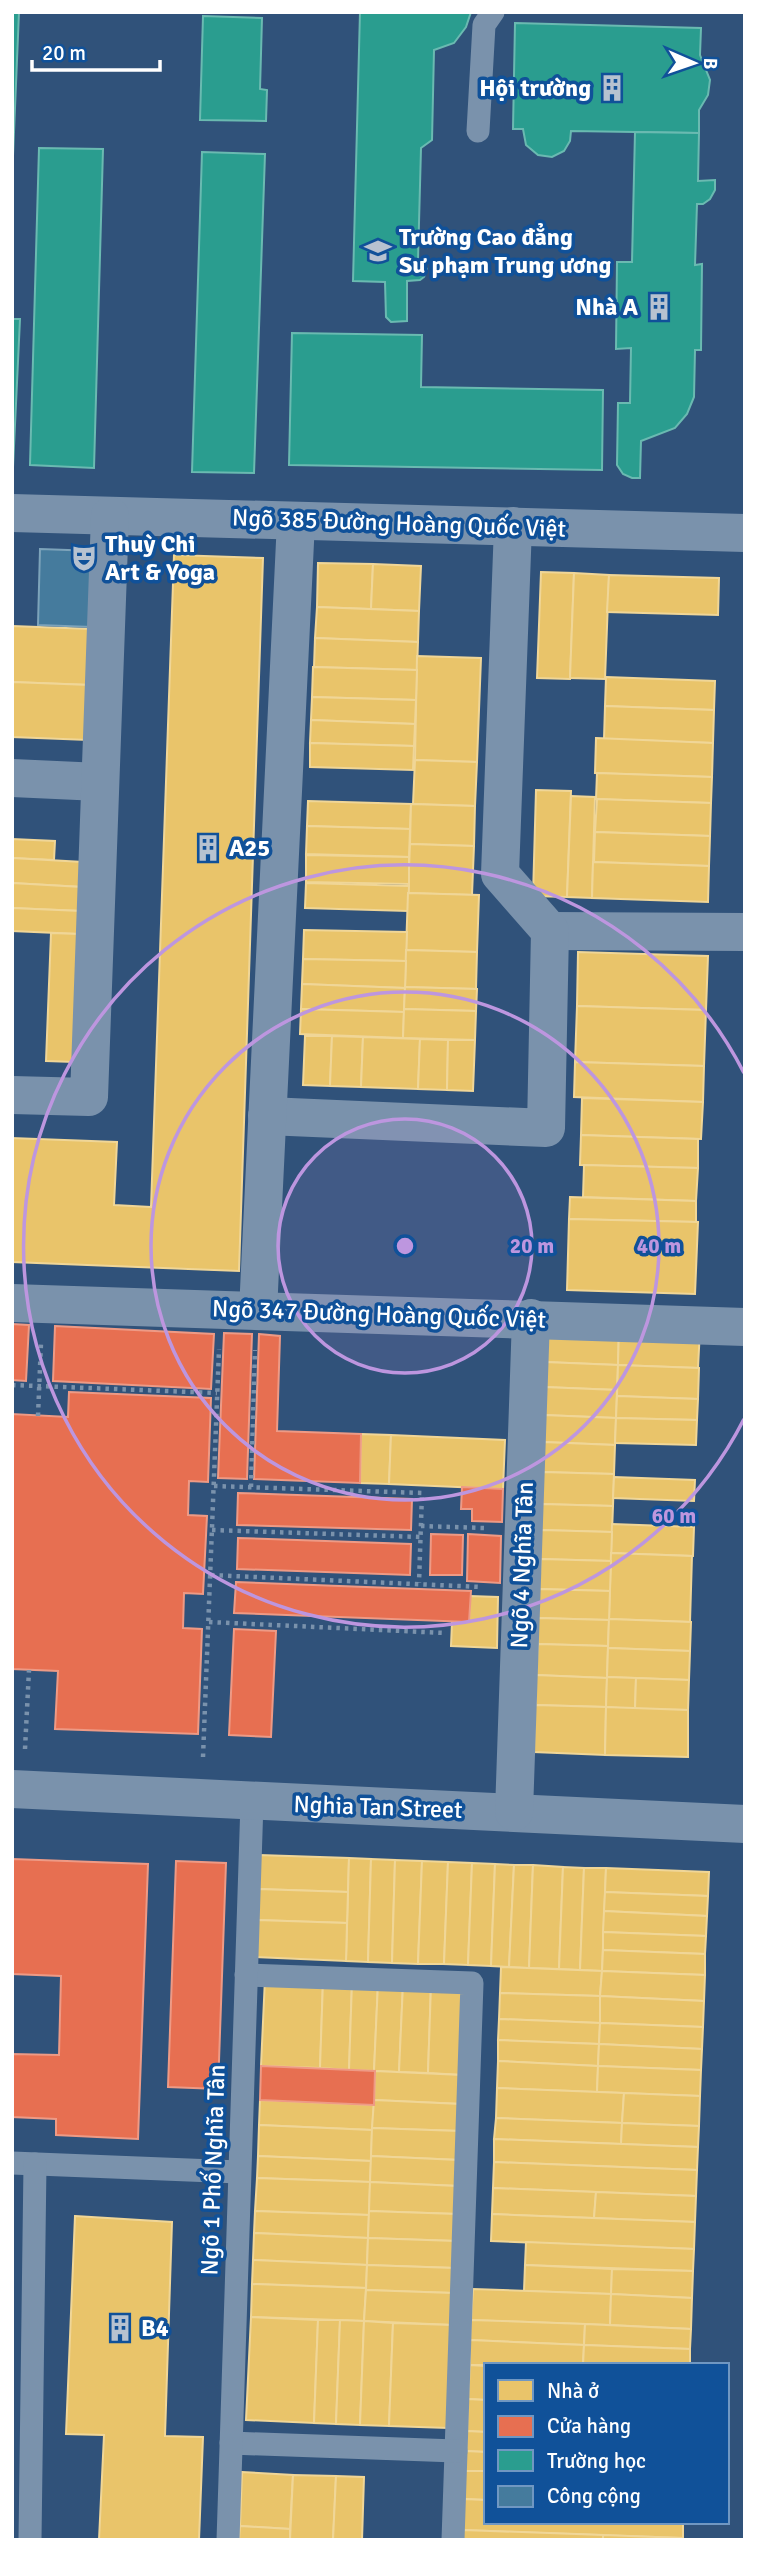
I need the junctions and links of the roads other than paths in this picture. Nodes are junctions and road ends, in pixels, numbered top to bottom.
1 (493, 12) edge
2 (478, 131) dead end
3 (12, 513) edge
4 (110, 516) junction
5 (296, 521) junction
6 (513, 526) junction
7 (745, 533) edge
8 (12, 778) edge
9 (100, 782) junction
10 (550, 931) junction
11 (745, 932) edge
12 (12, 1095) edge
13 (267, 1116) junction
14 (27, 1303) edge
15 (531, 1318) junction
16 (257, 1325) junction
17 (745, 1327) edge
18 (18, 1789) edge
19 (252, 1802) junction
20 (514, 1812) junction
21 (745, 1824) edge
22 (246, 1975) junction
23 (24, 2164) edge
24 (239, 2172) junction
25 (231, 2443) junction
26 (456, 2451) junction
27 (30, 2540) edge
28 (228, 2540) edge
29 (453, 2540) edge

1 - 2 lane
3 - 4 street, Ngõ 385 Đường Hoàng Quốc Việt
4 - 5 street, Ngõ 385 Đường Hoàng Quốc Việt
4 - 9 street
5 - 6 street, Ngõ 385 Đường Hoàng Quốc Việt
5 - 13 street
6 - 7 street, Ngõ 385 Đường Hoàng Quốc Việt
6 - 10 street
8 - 9 street
9 - 12 street
10 - 11 street
10 - 13 street
13 - 16 street
14 - 16 street, Ngõ 347 Đường Hoàng Quốc Việt
15 - 16 street, Ngõ 347 Đường Hoàng Quốc Việt
15 - 17 street, Ngõ 347 Đường Hoàng Quốc Việt
15 - 20 street, Ngõ 4 Nghĩa Tân
18 - 19 street, Nghia Tan Street
19 - 20 street, Nghia Tan Street
19 - 22 lane, Ngõ 1 Phố Nghĩa Tân
20 - 21 street, Nghia Tan Street
22 - 24 lane, Ngõ 1 Phố Nghĩa Tân
22 - 26 lane
23 - 24 lane
23 - 27 lane
24 - 25 lane, Ngõ 1 Phố Nghĩa Tân
25 - 26 lane
25 - 28 lane, Ngõ 1 Phố Nghĩa Tân
26 - 29 lane

